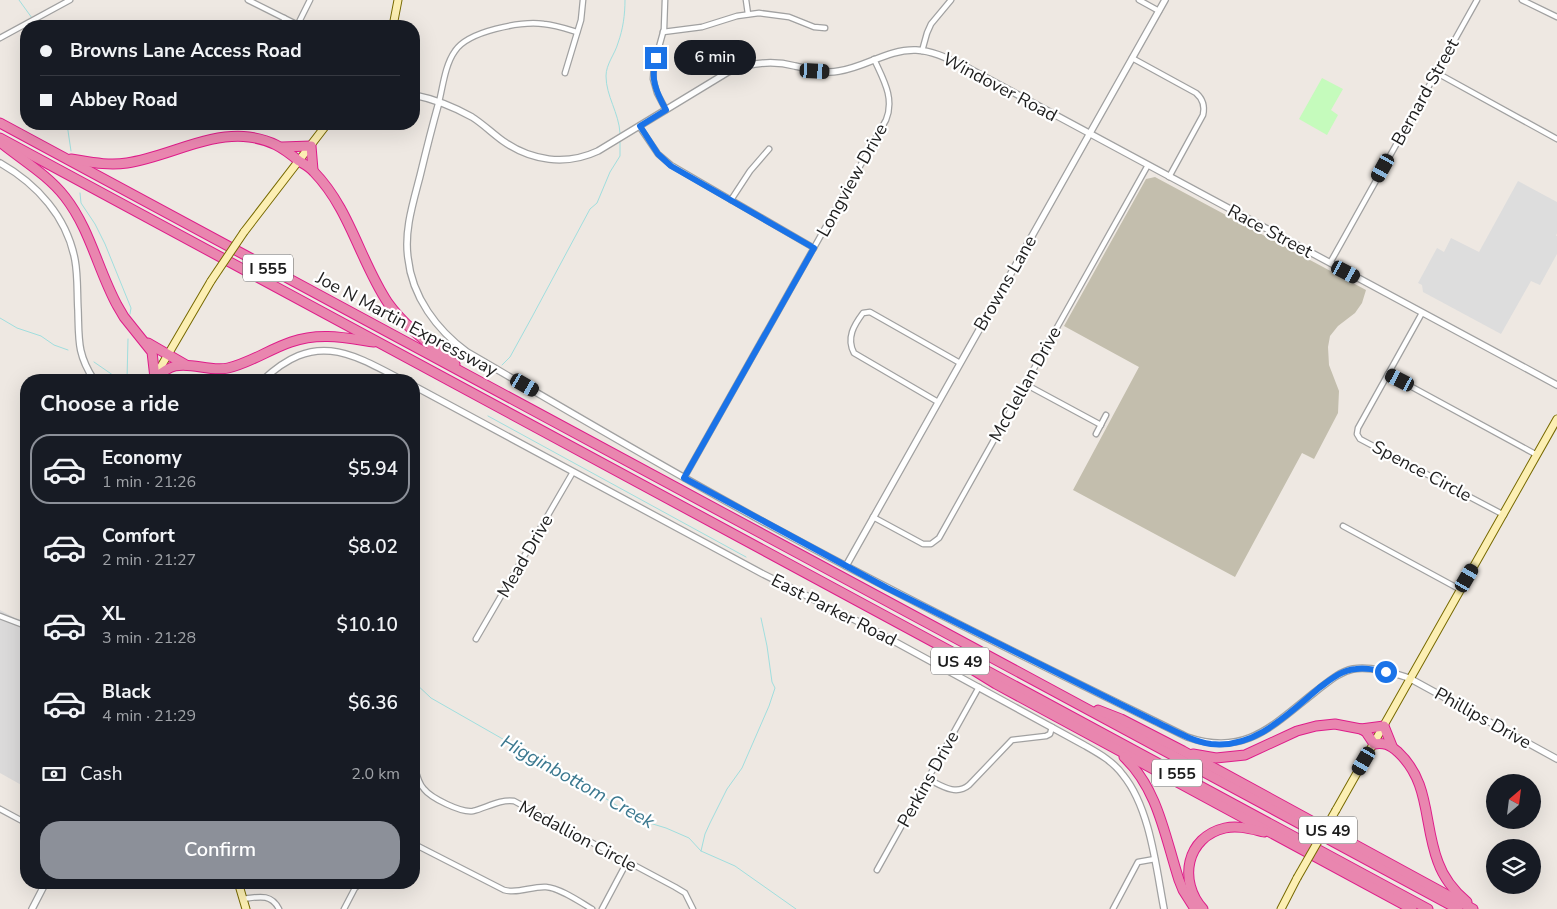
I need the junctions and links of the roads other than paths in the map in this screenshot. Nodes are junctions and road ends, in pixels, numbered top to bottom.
1 (70, 0) edge
2 (248, 0) edge
3 (310, 0) edge
4 (398, 0) edge
5 (583, 0) edge
6 (665, 0) edge
7 (746, 0) edge
8 (951, 0) edge
9 (1140, 0) edge
10 (1165, 0) edge
11 (1477, 0) edge
12 (1522, 0) edge
13 (1159, 11) junction
14 (748, 14) junction
15 (1557, 17) edge
16 (284, 18) joint
17 (34, 20) edge
18 (288, 20) edge
19 (301, 20) edge
20 (394, 20) edge
21 (20, 27) edge
22 (825, 28) dead end
23 (578, 32) junction
24 (663, 32) junction
25 (0, 38) edge
26 (922, 51) junction
27 (1132, 58) junction
28 (874, 60) junction
29 (1437, 73) junction
30 (565, 74) dead end
31 (420, 97) edge
32 (439, 102) junction
33 (666, 110) junction
34 (0, 124) edge
35 (640, 126) junction
36 (323, 130) edge
37 (1090, 134) junction
38 (0, 138) edge
39 (1557, 139) edge
40 (0, 142) edge
41 (311, 146) junction
42 (282, 147) junction
43 (769, 150) dead end
44 (63, 157) junction
45 (299, 161) junction
46 (0, 163) edge
47 (1148, 165) junction
48 (313, 170) junction
49 (1169, 177) junction
50 (731, 200) junction
51 (814, 248) junction
52 (1330, 263) junction
53 (1422, 313) junction
54 (145, 341) junction
55 (379, 343) junction
56 (168, 354) junction
57 (960, 363) junction
58 (186, 365) junction
59 (90, 374) edge
60 (154, 374) edge
61 (157, 374) edge
62 (161, 374) edge
63 (270, 374) edge
64 (391, 374) edge
65 (1388, 374) junction
66 (473, 378) junction
67 (1025, 384) junction
68 (1557, 385) edge
69 (420, 389) edge
70 (938, 402) junction
71 (1106, 415) dead end
72 (1557, 419) edge
73 (1101, 425) junction
74 (1096, 434) dead end
75 (1537, 455) junction
76 (573, 472) junction
77 (684, 478) junction
78 (1504, 515) junction
79 (873, 517) junction
80 (1343, 526) dead end
81 (846, 566) junction
82 (1461, 590) junction
83 (0, 616) edge
84 (20, 624) edge
85 (925, 637) junction
86 (476, 639) dead end
87 (1409, 678) junction
88 (979, 687) junction
89 (1055, 692) junction
90 (1384, 726) junction
91 (1052, 727) junction
92 (1361, 729) junction
93 (1374, 744) junction
94 (1392, 746) junction
95 (1113, 747) junction
96 (1183, 752) junction
97 (1557, 759) edge
98 (928, 779) junction
99 (420, 784) edge
100 (0, 809) edge
101 (20, 820) edge
102 (1273, 834) junction
103 (420, 847) edge
104 (1155, 859) junction
105 (627, 862) junction
106 (877, 870) dead end
107 (42, 889) edge
108 (240, 889) edge
109 (354, 889) edge
110 (242, 899) junction
111 (32, 909) edge
112 (246, 909) edge
113 (279, 909) edge
114 (344, 909) edge
115 (592, 909) edge
116 (602, 909) edge
117 (693, 909) edge
118 (1113, 909) edge
119 (1164, 909) edge
120 (1195, 909) edge
121 (1203, 909) edge
122 (1281, 909) edge
123 (1412, 909) edge
124 (1428, 909) edge
125 (1458, 909) edge
126 (1474, 909) edge

1 - 17 street
2 - 16 street
3 - 19 street
4 - 20 main road
5 - 23 street
6 - 24 street
7 - 14 street
8 - 26 street
9 - 13 street
10 - 13 street, Browns Lane
11 - 29 street, Bernard Street
12 - 15 street
13 - 27 street, Browns Lane
14 - 22 street
14 - 24 street
16 - 18 street
21 - 25 street
23 - 30 street
23 - 32 street
24 - 33 street
26 - 28 street, Windover Road
26 - 37 street, Windover Road
27 - 37 street, Browns Lane
27 - 49 street
28 - 33 street, Windover Road
28 - 51 street, Longview Drive
29 - 39 street
29 - 52 street, Bernard Street
31 - 32 street, Windover Road
32 - 35 street, Windover Road
32 - 77 street, Phillips Drive
33 - 35 street, Windover Road
34 - 44 highway, Joe N Martin Expressway / I 555
35 - 50 street
36 - 41 main road
37 - 47 street, Race Street
37 - 57 street, Browns Lane
38 - 55 highway, Joe N Martin Expressway / I 555
40 - 54 highway
41 - 42 highway
41 - 45 main road
41 - 48 highway
42 - 44 highway
42 - 45 highway
43 - 50 street
44 - 66 highway, Joe N Martin Expressway / I 555
45 - 48 highway
45 - 56 main road, bridge
46 - 59 street
47 - 49 street, Race Street
47 - 67 street, McClellan Drive
48 - 66 highway
49 - 52 street, Race Street
50 - 51 street
51 - 77 street, Longview Drive
52 - 53 street, Race Street
53 - 65 street, Spence Circle
53 - 68 street, Race Street
54 - 56 highway
54 - 60 highway
55 - 58 highway
55 - 85 highway, Joe N Martin Expressway / I 555
56 - 58 highway
56 - 61 main road
57 - 70 street, Browns Lane
57 - 70 street
58 - 62 highway
63 - 64 street
65 - 75 street
65 - 78 street, Spence Circle
66 - 89 highway, Joe N Martin Expressway / I 555
67 - 73 street
67 - 79 street, McClellan Drive
69 - 76 street, East Parker Road
70 - 79 street, Browns Lane
71 - 73 street
72 - 75 main road
73 - 74 street
75 - 78 main road
76 - 86 street, Mead Drive
76 - 88 street, East Parker Road
77 - 81 street, Phillips Drive
78 - 82 main road
79 - 81 street, Browns Lane
80 - 82 street
81 - 87 street, Phillips Drive
82 - 87 main road
83 - 84 street
85 - 95 highway, US 49
85 - 124 highway, Joe N Martin Expressway / I 555
87 - 90 main road
87 - 97 street, Phillips Drive
88 - 91 street, East Parker Road
88 - 98 street, Perkins Drive
89 - 96 highway, US 49
89 - 125 highway, Joe N Martin Expressway / I 555
90 - 92 highway
90 - 93 main road
90 - 94 highway
91 - 98 street
91 - 104 street, East Parker Road
92 - 93 highway
92 - 96 highway
93 - 94 highway
93 - 122 main road, bridge
94 - 126 highway
95 - 102 highway, US 49
95 - 120 highway
96 - 126 highway, US 49
98 - 106 street, Perkins Drive
99 - 105 street, Medallion Circle
100 - 101 street
102 - 121 highway
102 - 123 highway, US 49
103 - 115 street
104 - 118 street
104 - 119 street, East Parker Road
105 - 116 street
105 - 117 street, Medallion Circle
107 - 111 street
108 - 110 main road
109 - 114 street
110 - 112 main road
110 - 113 street

